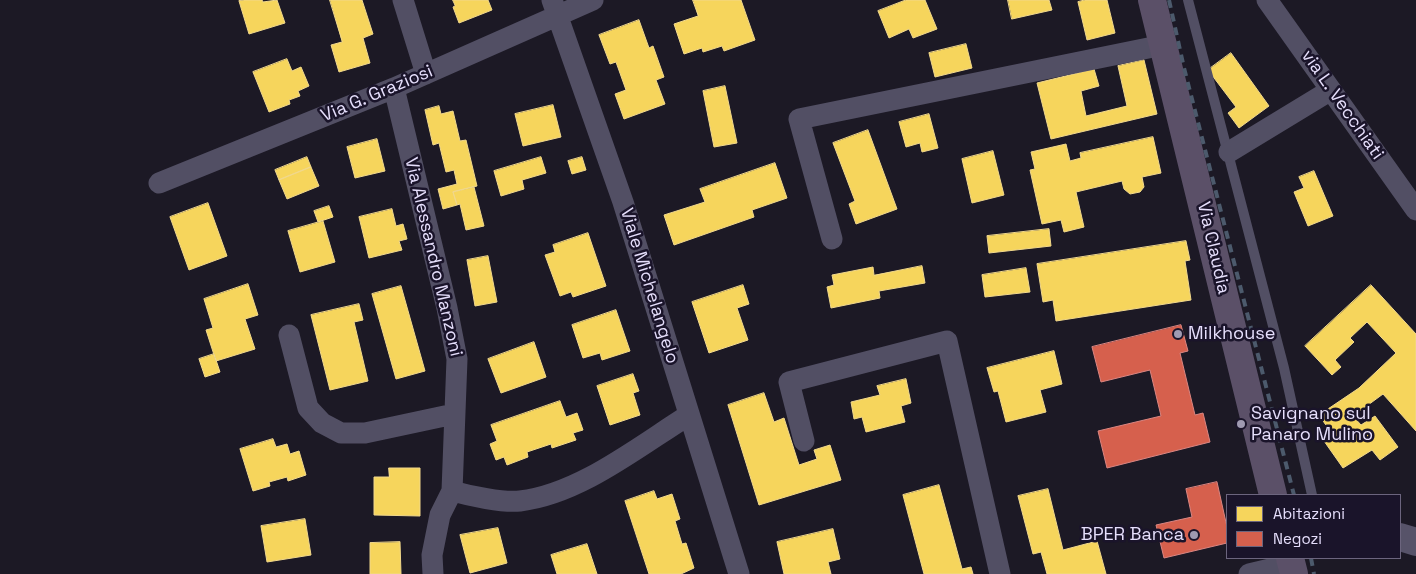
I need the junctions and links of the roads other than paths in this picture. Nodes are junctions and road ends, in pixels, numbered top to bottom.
1 (403, 0) edge
2 (593, 0) edge
3 (1152, 0) edge
4 (1188, 0) edge
5 (1267, 0) edge
6 (555, 7) edge
7 (1163, 44) junction
8 (426, 74) junction
9 (394, 88) junction
10 (1331, 90) junction
11 (1229, 152) junction
12 (159, 183) dead end
13 (1416, 210) edge
14 (832, 239) dead end
15 (288, 334) dead end
16 (454, 414) junction
17 (689, 415) junction
18 (804, 441) dead end
19 (452, 491) junction
20 (1273, 494) edge
21 (1312, 494) edge
22 (1401, 537) edge
23 (1416, 542) edge
24 (1291, 565) edge
25 (433, 574) edge
26 (739, 574) edge
27 (1000, 574) edge
28 (1249, 574) edge

1 - 8 street
2 - 6 street, Via G. Graziosi
3 - 7 main road, Via Claudia
4 - 11 lane
5 - 10 street, via L. Vecchiati
6 - 8 street, Via G. Graziosi
6 - 17 street, Viale Michelangelo
7 - 14 street
7 - 20 main road, Via Claudia
8 - 9 street, Via G. Graziosi
9 - 12 street, Via G. Graziosi
9 - 16 street, Via Alessandro Manzoni
10 - 11 street
10 - 13 street, via L. Vecchiati
11 - 21 lane
15 - 16 street
16 - 19 street, Via Alessandro Manzoni
17 - 19 street
17 - 26 street, Viale Michelangelo
18 - 27 street
19 - 25 street, Via Alessandro Manzoni
22 - 23 main road
24 - 28 street

